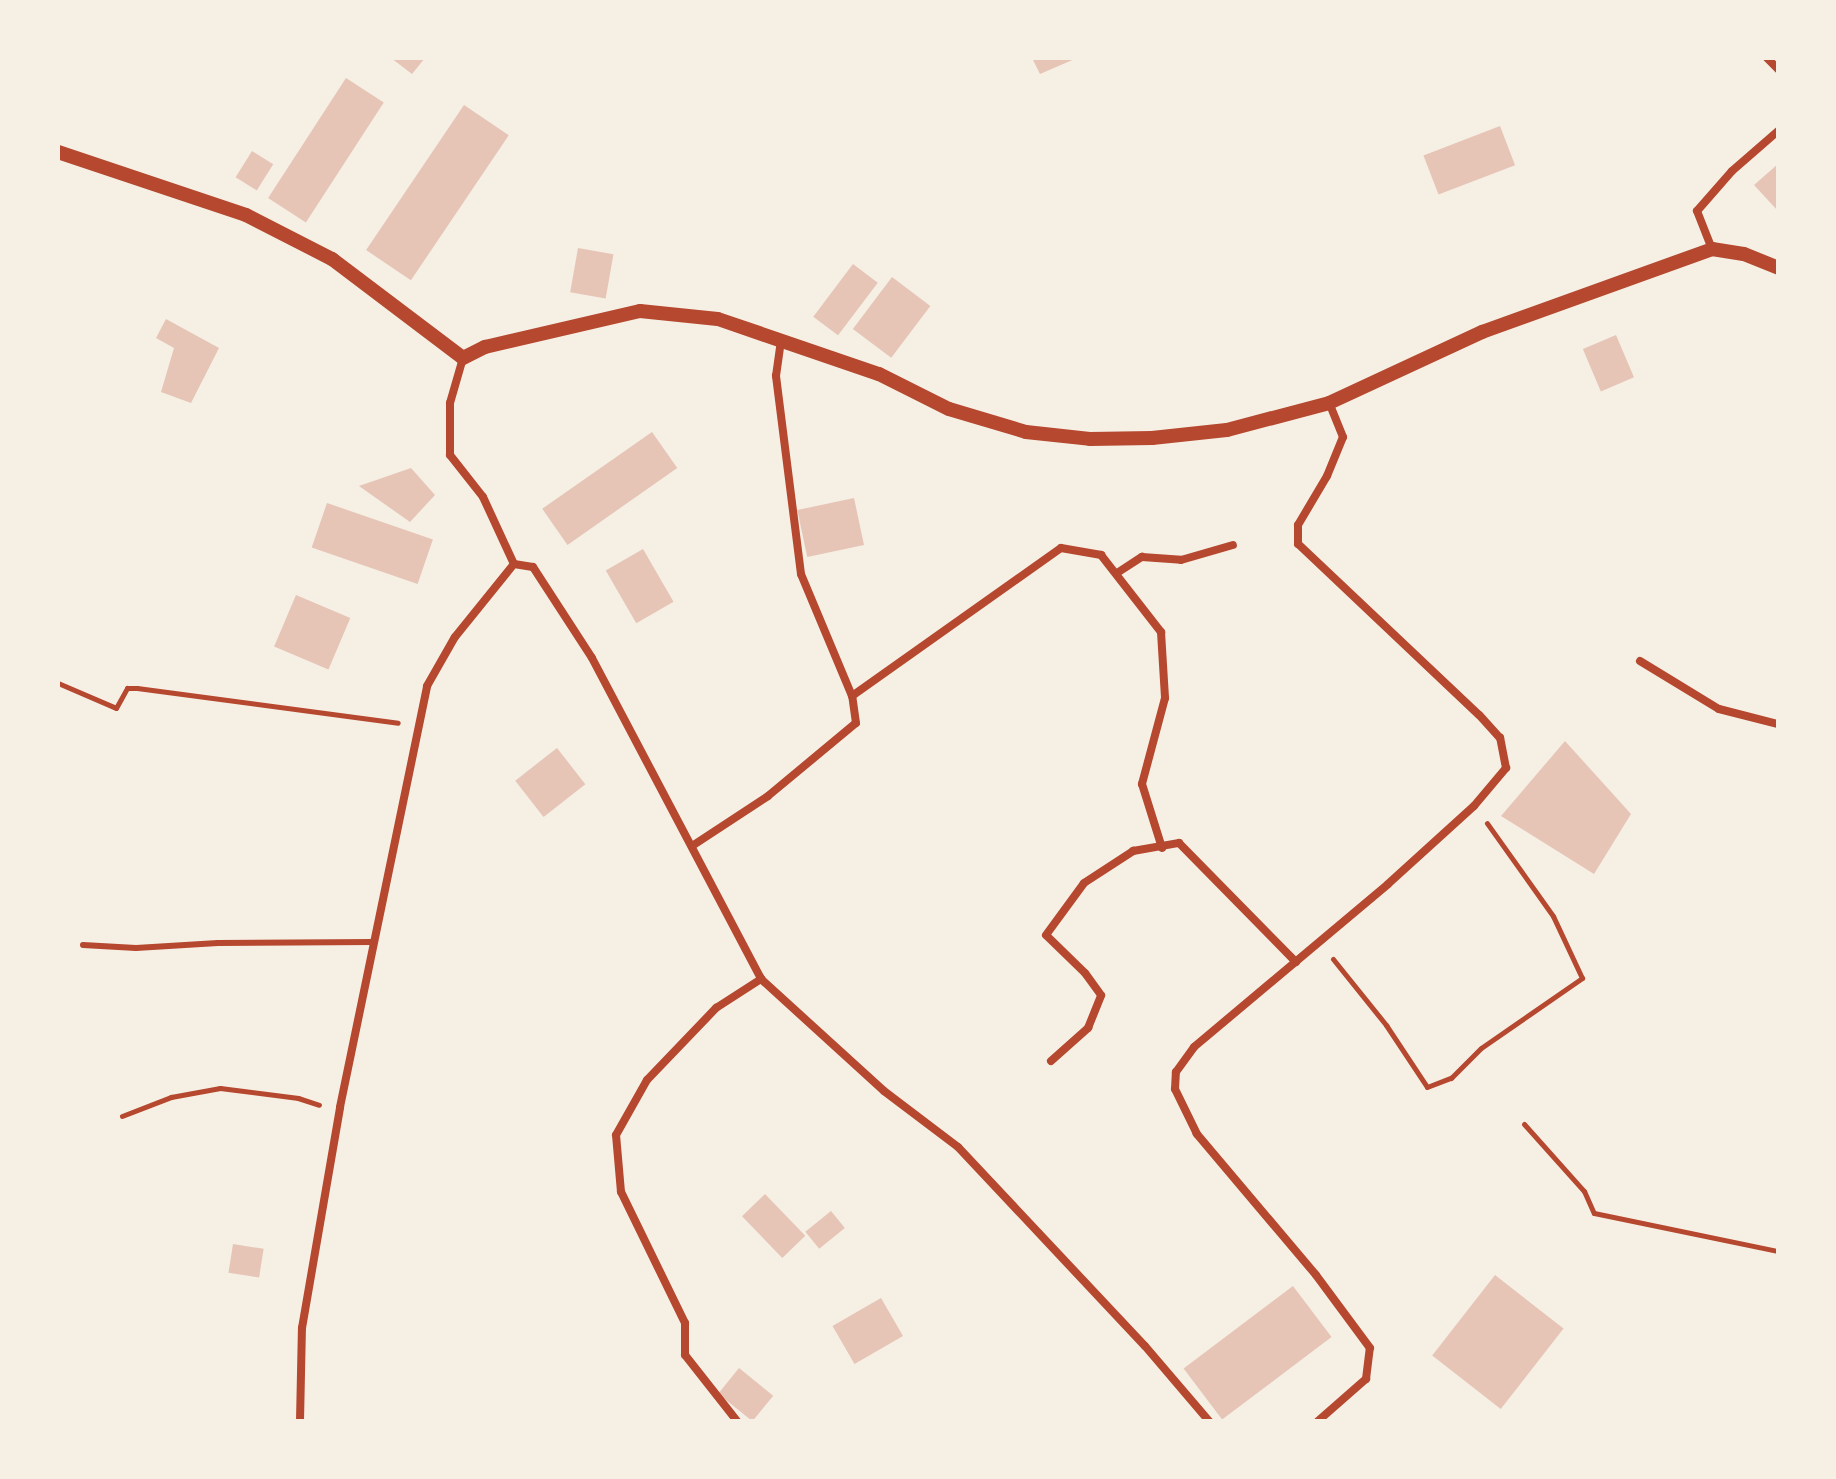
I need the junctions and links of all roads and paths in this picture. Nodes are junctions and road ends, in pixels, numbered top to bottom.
1 (1767, 58) edge
2 (1778, 69) edge
3 (1778, 131) edge
4 (58, 152) edge
5 (1712, 249) junction
6 (1778, 268) edge
7 (781, 340) junction
8 (463, 358) junction
9 (1329, 403) junction
10 (1233, 545) dead end
11 (514, 564) junction
12 (1117, 573) junction
13 (1640, 661) dead end
14 (58, 683) edge
15 (852, 696) junction
16 (1778, 724) edge
17 (419, 725) junction
18 (1474, 806) junction
19 (692, 846) junction
20 (1162, 848) junction
21 (373, 942) junction
22 (1319, 942) junction
23 (83, 945) dead end
24 (1296, 962) junction
25 (761, 979) junction
26 (1051, 1061) dead end
27 (339, 1112) junction
28 (122, 1116) dead end
29 (1524, 1124) dead end
30 (1778, 1251) edge
31 (300, 1421) edge
32 (737, 1421) edge
33 (1209, 1421) edge
34 (1318, 1421) edge

1 - 2 street
3 - 5 street
4 - 8 street
5 - 6 street
5 - 9 street
7 - 8 street
7 - 9 street
7 - 15 street
8 - 11 street
9 - 18 street
10 - 12 street
11 - 17 street
11 - 19 street
12 - 15 street
12 - 20 street
13 - 16 street
14 - 17 path
15 - 19 street
17 - 21 street
18 - 22 street
18 - 22 path
19 - 25 street
20 - 24 street
20 - 26 street
21 - 23 lane
21 - 27 street
22 - 24 street
24 - 34 street
25 - 32 street
25 - 33 street
27 - 28 path
27 - 31 street
29 - 30 path

